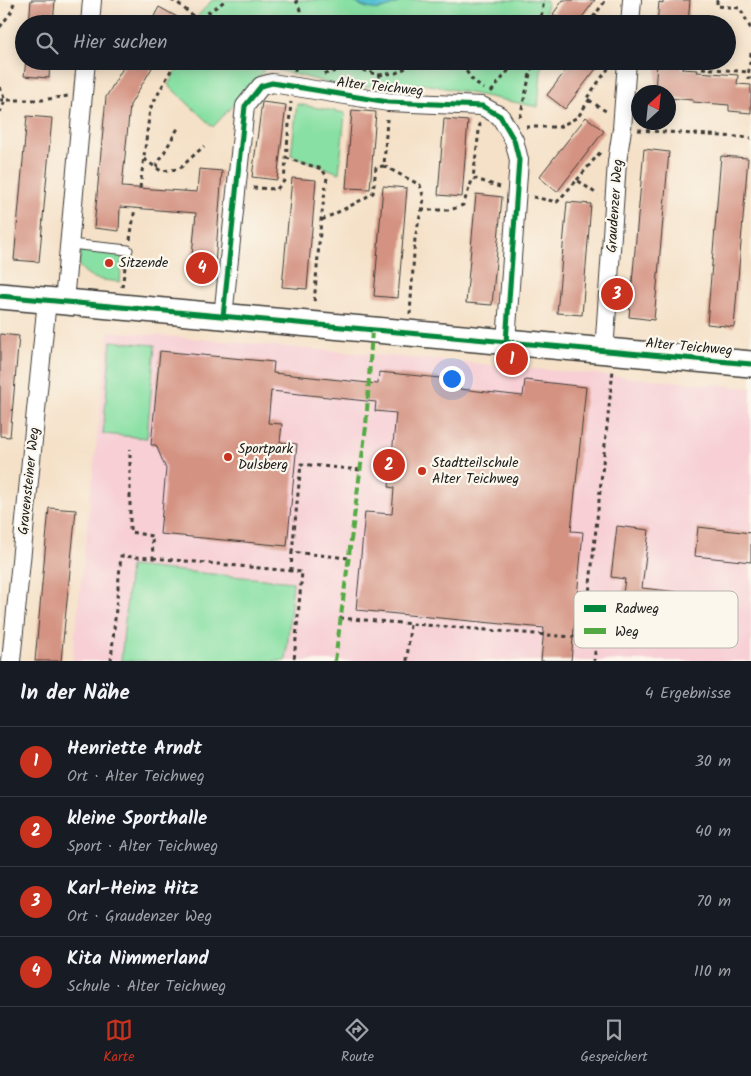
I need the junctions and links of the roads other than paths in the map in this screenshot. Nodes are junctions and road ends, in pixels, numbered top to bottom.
1 (92, 0) edge
2 (632, 0) edge
3 (91, 15) edge
4 (631, 15) edge
5 (85, 70) edge
6 (627, 70) edge
7 (70, 244) junction
8 (128, 250) dead end
9 (0, 296) edge
10 (55, 301) junction
11 (223, 317) junction
12 (506, 342) junction
13 (610, 352) junction
14 (751, 364) edge
15 (11, 661) edge

1 - 3 street
2 - 4 street
5 - 7 street, Gravensteiner Weg
6 - 13 street, Graudenzer Weg
7 - 8 lane
7 - 10 street, Gravensteiner Weg
9 - 10 street, Alter Teichweg
10 - 11 street, Alter Teichweg
10 - 15 street, Gravensteiner Weg
11 - 12 street, Alter Teichweg
11 - 12 street, Alter Teichweg
12 - 13 street, Alter Teichweg
13 - 14 street, Alter Teichweg

